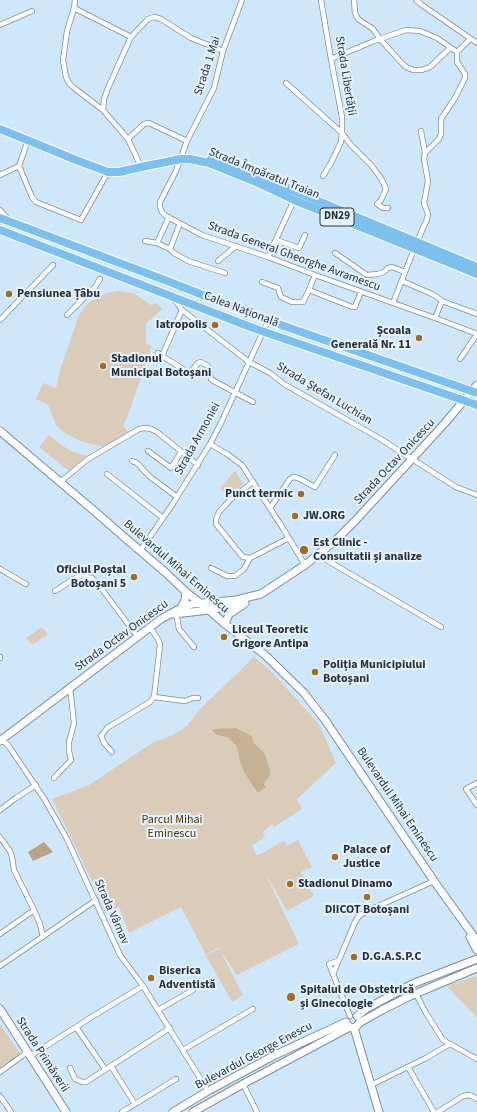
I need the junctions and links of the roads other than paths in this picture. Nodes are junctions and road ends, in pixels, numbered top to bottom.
1 (76, 0) edge
2 (242, 0) edge
3 (322, 0) edge
4 (354, 0) edge
5 (416, 0) edge
6 (74, 8) junction
7 (32, 11) dead end
8 (0, 25) edge
9 (131, 37) junction
10 (380, 39) junction
11 (470, 39) junction
12 (477, 43) edge
13 (450, 48) junction
14 (223, 51) junction
15 (457, 52) junction
16 (331, 59) junction
17 (286, 83) dead end
18 (103, 110) junction
19 (0, 129) edge
20 (421, 131) dead end
21 (342, 133) junction
22 (128, 139) junction
23 (28, 140) junction
24 (187, 141) junction
25 (425, 153) junction
26 (181, 160) junction
27 (198, 161) junction
28 (19, 166) junction
29 (141, 167) junction
30 (108, 172) junction
31 (0, 175) edge
32 (322, 176) dead end
33 (294, 200) junction
34 (388, 208) dead end
35 (0, 210) edge
36 (0, 218) edge
37 (169, 218) junction
38 (10, 221) junction
39 (180, 223) junction
40 (0, 230) edge
41 (305, 235) dead end
42 (276, 240) junction
43 (145, 241) dead end
44 (157, 244) junction
45 (236, 246) junction
46 (416, 246) junction
47 (170, 249) junction
48 (335, 253) dead end
49 (268, 257) junction
50 (218, 261) dead end
51 (53, 265) dead end
52 (477, 267) edge
53 (405, 272) junction
54 (225, 273) dead end
55 (477, 274) edge
56 (315, 275) junction
57 (100, 280) dead end
58 (402, 281) junction
59 (262, 282) dead end
60 (309, 290) junction
61 (361, 292) junction
62 (171, 296) junction
63 (442, 301) junction
64 (393, 303) junction
65 (182, 310) junction
66 (477, 314) edge
67 (68, 315) dead end
68 (435, 318) junction
69 (0, 320) edge
70 (268, 320) junction
71 (264, 332) junction
72 (477, 334) edge
73 (460, 359) dead end
74 (248, 362) junction
75 (476, 390) edge
76 (235, 392) junction
77 (464, 401) junction
78 (253, 402) dead end
79 (477, 405) edge
80 (0, 431) edge
81 (210, 444) junction
82 (148, 451) dead end
83 (181, 452) junction
84 (335, 455) dead end
85 (413, 460) junction
86 (132, 461) dead end
87 (198, 464) junction
88 (107, 474) dead end
89 (60, 482) junction
90 (253, 482) junction
91 (477, 495) edge
92 (177, 497) junction
93 (270, 508) junction
94 (163, 518) junction
95 (289, 538) junction
96 (140, 551) junction
97 (318, 555) junction
98 (250, 558) junction
99 (305, 565) junction
100 (211, 568) dead end
101 (0, 569) edge
102 (26, 584) dead end
103 (55, 591) dead end
104 (186, 592) junction
105 (261, 594) junction
106 (247, 602) junction
107 (201, 603) junction
108 (179, 610) junction
109 (210, 610) junction
110 (225, 624) junction
111 (150, 627) junction
112 (441, 627) dead end
113 (137, 636) junction
114 (194, 647) dead end
115 (70, 687) junction
116 (154, 697) junction
117 (198, 698) dead end
118 (0, 740) edge
119 (112, 752) dead end
120 (54, 778) dead end
121 (477, 783) edge
122 (36, 785) junction
123 (477, 805) edge
124 (0, 810) edge
125 (0, 837) edge
126 (434, 881) junction
127 (96, 900) junction
128 (34, 910) junction
129 (465, 925) junction
130 (0, 934) edge
131 (43, 937) junction
132 (477, 940) edge
133 (477, 950) edge
134 (477, 959) edge
135 (0, 966) edge
136 (477, 968) edge
137 (143, 986) junction
138 (193, 990) dead end
139 (416, 994) junction
140 (0, 1009) edge
141 (253, 1009) dead end
142 (158, 1010) junction
143 (352, 1022) junction
144 (76, 1027) junction
145 (170, 1028) junction
146 (450, 1044) junction
147 (183, 1050) junction
148 (28, 1054) junction
149 (477, 1059) edge
150 (111, 1066) junction
151 (408, 1067) junction
152 (70, 1068) dead end
153 (105, 1069) junction
154 (0, 1072) edge
155 (176, 1079) dead end
156 (243, 1084) junction
157 (371, 1085) junction
158 (208, 1091) junction
159 (0, 1096) edge
160 (477, 1099) edge
161 (135, 1104) junction
162 (10, 1112) edge
163 (66, 1112) edge
164 (122, 1112) edge
165 (173, 1112) edge
166 (193, 1112) edge
167 (257, 1112) edge
168 (378, 1112) edge
169 (434, 1112) edge
170 (438, 1112) edge

1 - 6 street
2 - 14 street, Strada 1 Mai
3 - 16 street, Strada Libertății
4 - 10 street
5 - 11 street
6 - 9 street
6 - 18 street
7 - 8 street
9 - 14 street
9 - 18 street
10 - 13 street
10 - 13 street
10 - 16 street
11 - 12 street
11 - 15 street
13 - 15 street
14 - 24 street, Strada 1 Mai
15 - 25 street
16 - 21 street, Strada Libertății
17 - 21 street
18 - 22 street
19 - 23 main road, Strada Împăratul Traian / DN29
20 - 25 street
21 - 32 street, Strada Libertății
21 - 34 street
22 - 24 street
22 - 29 street
23 - 28 street
23 - 30 main road, Strada Împăratul Traian / DN29
24 - 26 street, Strada 1 Mai
25 - 46 street
26 - 27 main road, Strada Împăratul Traian / DN29
26 - 29 main road, Strada Împăratul Traian / DN29
26 - 37 street
27 - 33 main road, Strada Împăratul Traian / DN29
27 - 46 main road, Strada Împăratul Traian / DN29
28 - 30 street
28 - 31 street
29 - 30 main road, Strada Împăratul Traian / DN29
33 - 42 street
33 - 46 main road, Strada Împăratul Traian / DN29
35 - 38 street
36 - 38 main road, Calea Națională
37 - 39 street, Strada General Gheorghe Avramescu
37 - 44 street
38 - 70 main road, Calea Națională
39 - 45 street, Strada General Gheorghe Avramescu
39 - 47 street
40 - 62 main road, Calea Națională
41 - 42 street
42 - 49 street
43 - 44 street
44 - 47 street
45 - 49 street, Strada General Gheorghe Avramescu
45 - 50 street
46 - 52 main road, Strada Împăratul Traian / DN29
46 - 53 street
46 - 55 main road, Strada Împăratul Traian / DN29
47 - 54 street
48 - 53 street
49 - 56 street, Strada General Gheorghe Avramescu
51 - 69 street
53 - 58 street
56 - 60 street
56 - 61 street, Strada General Gheorghe Avramescu
57 - 67 street
58 - 63 street
58 - 64 street
59 - 60 street
60 - 61 street
61 - 64 street, Strada General Gheorghe Avramescu
62 - 65 street, Strada Ștefan Luchian
62 - 71 main road, Calea Națională
63 - 66 street
63 - 68 street
64 - 68 street, Strada General Gheorghe Avramescu
65 - 74 street, Strada Ștefan Luchian
65 - 76 street
68 - 72 street, Strada General Gheorghe Avramescu
70 - 71 street, Strada Armoniei
70 - 75 main road, Calea Națională
71 - 74 street, Strada Armoniei
71 - 77 main road, Calea Națională
72 - 73 street
74 - 76 street, Strada Armoniei
74 - 85 street, Strada Ștefan Luchian
75 - 77 main road, Strada Octav Onicescu
76 - 78 street
76 - 81 street, Strada Armoniei
77 - 79 main road, Calea Națională
77 - 85 main road, Strada Octav Onicescu
80 - 89 main road, Bulevardul Mihai Eminescu
81 - 87 street, Strada Armoniei
81 - 90 street
82 - 83 street
83 - 87 street
83 - 89 street
84 - 93 street
85 - 91 street, Strada Ștefan Luchian
85 - 97 main road, Strada Octav Onicescu
86 - 92 street
87 - 92 street, Strada Armoniei
88 - 94 street
89 - 96 main road, Bulevardul Mihai Eminescu
90 - 93 street
90 - 98 street
92 - 94 street, Strada Armoniei
93 - 95 street
94 - 96 street, Strada Armoniei
95 - 98 street
95 - 99 street
96 - 104 main road, Bulevardul Mihai Eminescu
97 - 99 main road, Strada Octav Onicescu
97 - 112 street
98 - 100 street
99 - 105 main road, Strada Octav Onicescu
101 - 102 street
103 - 113 street
104 - 107 main road, Bulevardul Mihai Eminescu
104 - 108 main road
105 - 106 main road
105 - 107 main road, Strada Octav Onicescu
106 - 109 main road
106 - 110 main road
107 - 108 main road, Strada Octav Onicescu
107 - 109 main road, Bulevardul Mihai Eminescu
108 - 109 main road
108 - 111 main road, Strada Octav Onicescu
108 - 114 street
109 - 110 main road, Bulevardul Mihai Eminescu
110 - 126 main road, Bulevardul Mihai Eminescu
111 - 113 main road, Strada Octav Onicescu
111 - 116 street
113 - 115 main road, Strada Octav Onicescu
115 - 118 main road, Strada Octav Onicescu
115 - 120 street
116 - 117 street
116 - 119 street
118 - 122 street, Strada Vârnav
121 - 123 street
122 - 124 street
122 - 127 street, Strada Vârnav
125 - 128 street
126 - 129 main road, Bulevardul Mihai Eminescu
126 - 143 street
127 - 131 street
127 - 137 street, Strada Vârnav
128 - 130 street
128 - 131 street
129 - 132 main road, Bulevardul Mihai Eminescu
129 - 133 main road, Bulevardul Mihai Eminescu
131 - 135 street
134 - 143 main road, Bulevardul George Enescu
136 - 139 main road, Bulevardul George Enescu
137 - 142 street, Strada Vârnav
137 - 144 street
138 - 142 street
139 - 143 main road, Bulevardul George Enescu
139 - 146 street
140 - 148 main road, Strada Primăverii
141 - 147 street
142 - 145 street, Strada Vârnav
143 - 156 main road, Bulevardul George Enescu
143 - 157 main road
143 - 158 main road, Bulevardul George Enescu
144 - 148 street
144 - 153 street
145 - 147 street, Strada Vârnav
145 - 150 street
146 - 149 street
146 - 151 street
147 - 158 street, Strada Vârnav
148 - 154 street
148 - 163 main road, Strada Primăverii
150 - 153 street
150 - 161 street
151 - 157 street
151 - 169 street
152 - 153 street
155 - 161 street
156 - 166 main road, Bulevardul George Enescu
156 - 167 street
157 - 168 main road
158 - 165 main road, Bulevardul George Enescu
159 - 162 street
160 - 170 street
161 - 164 street

